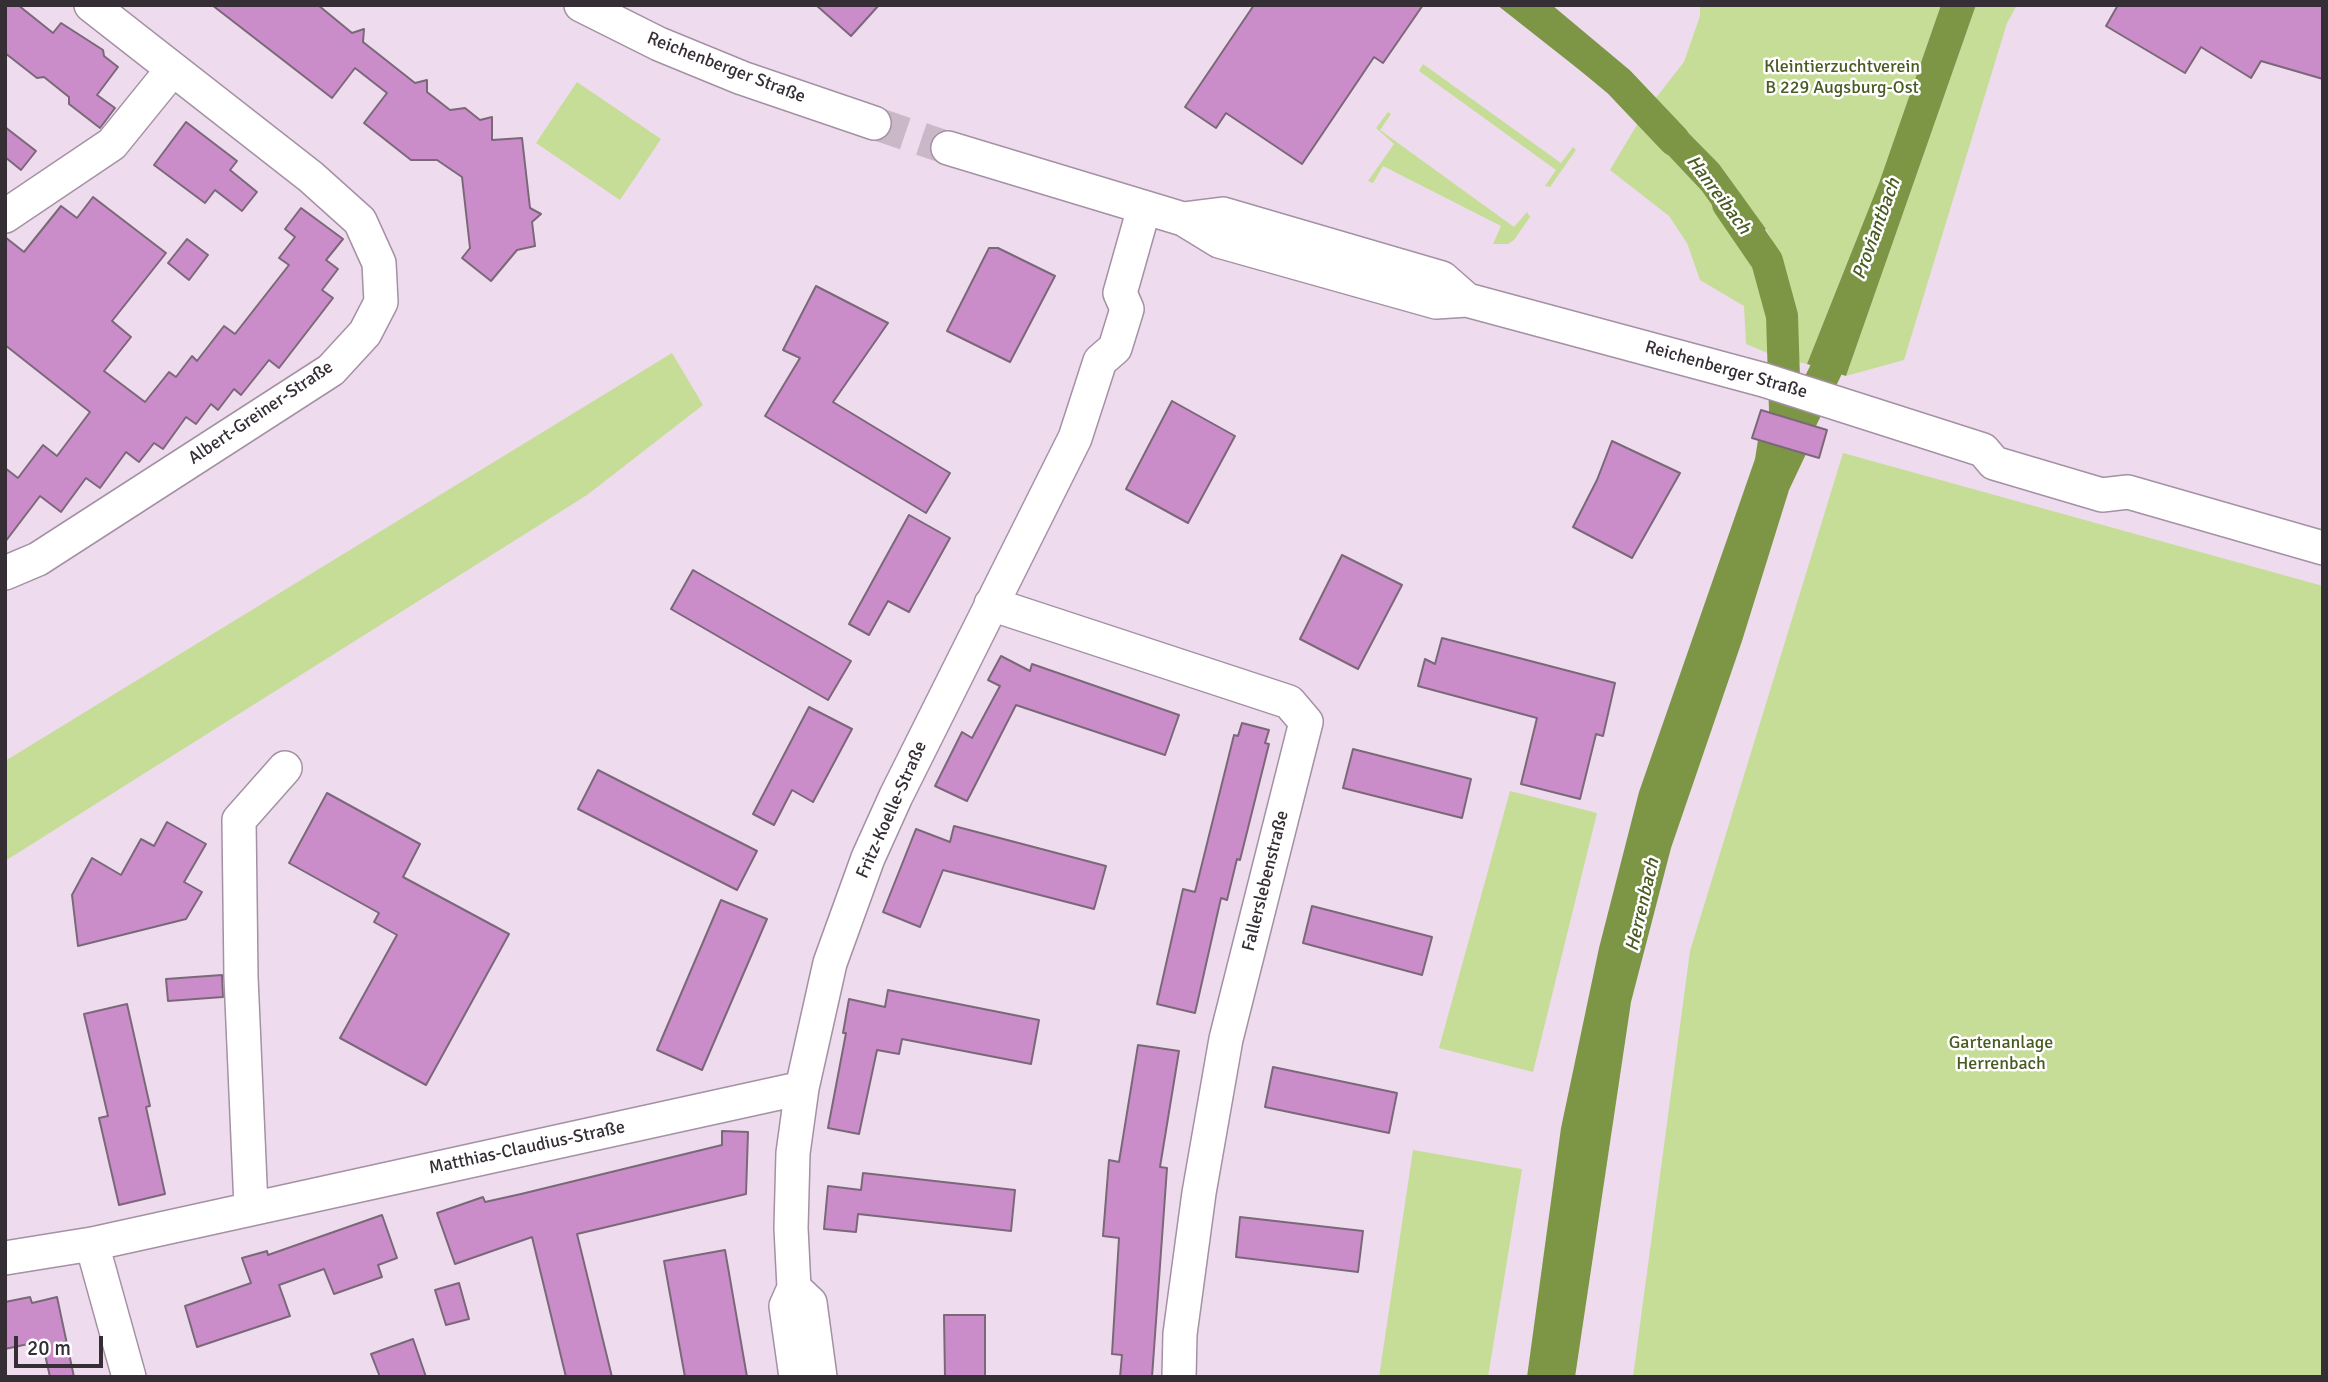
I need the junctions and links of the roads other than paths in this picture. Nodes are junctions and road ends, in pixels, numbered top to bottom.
1 (91, 5) edge
2 (581, 5) edge
3 (173, 70) junction
4 (874, 123) tunnel mouth
5 (948, 148) tunnel mouth
6 (1144, 208) junction
7 (5, 216) edge
8 (2323, 548) edge
9 (5, 573) edge
10 (991, 604) junction
11 (285, 768) dead end
12 (802, 1088) junction
13 (251, 1208) junction
14 (92, 1244) junction
15 (5, 1258) edge
16 (794, 1289) junction
17 (129, 1377) edge
18 (796, 1377) edge
19 (820, 1377) edge
20 (1179, 1377) edge

1 - 3 street, Albert-Greiner-Straße
2 - 4 street, Reichenberger Straße
3 - 7 street
3 - 9 street, Albert-Greiner-Straße
5 - 6 street, Reichenberger Straße
6 - 8 street, Reichenberger Straße
6 - 10 street, Fritz-Koelle-Straße
10 - 12 street, Fritz-Koelle-Straße
10 - 20 street, Fallerslebenstraße
11 - 13 street
12 - 13 street, Matthias-Claudius-Straße
12 - 16 street, Fritz-Koelle-Straße
13 - 14 street, Matthias-Claudius-Straße
14 - 15 street, Matthias-Claudius-Straße
14 - 17 street
16 - 18 street, Fritz-Koelle-Straße
16 - 19 street

